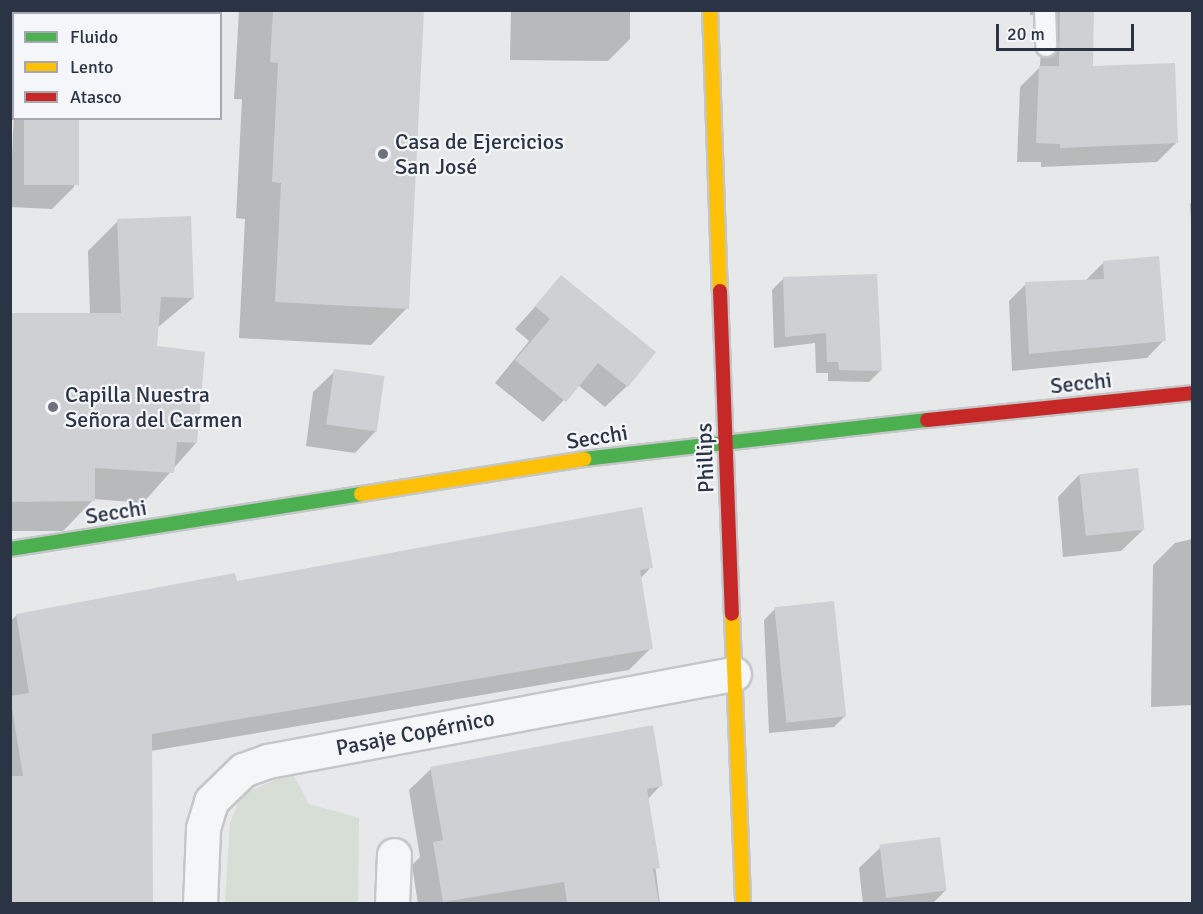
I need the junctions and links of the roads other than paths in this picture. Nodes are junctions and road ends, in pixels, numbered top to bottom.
1 (710, 10) edge
2 (1045, 10) edge
3 (1047, 46) dead end
4 (1192, 393) edge
5 (726, 440) junction
6 (10, 549) edge
7 (734, 674) junction
8 (394, 855) dead end
9 (200, 903) edge
10 (392, 903) edge
11 (742, 903) edge

1 - 5 street, Phillips
2 - 3 lane
4 - 5 street, Secchi
5 - 6 street, Secchi
5 - 7 street, Phillips
7 - 9 street, Pasaje Copérnico
7 - 11 street, Phillips
8 - 10 street

